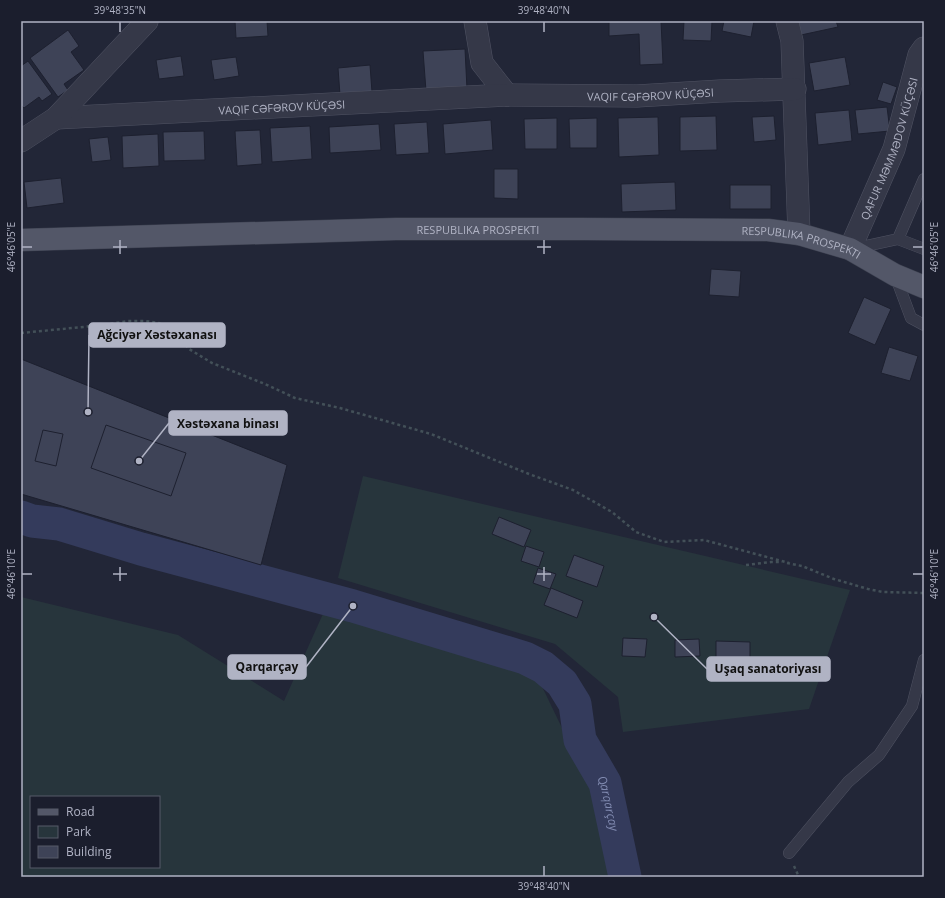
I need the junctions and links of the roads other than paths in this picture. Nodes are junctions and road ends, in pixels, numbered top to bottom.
1 (147, 21) edge
2 (475, 21) edge
3 (787, 21) edge
4 (924, 48) edge
5 (795, 89) junction
6 (507, 95) junction
7 (56, 118) junction
8 (21, 140) edge
9 (924, 179) edge
10 (798, 234) junction
11 (898, 239) junction
12 (21, 240) edge
13 (850, 249) junction
14 (924, 249) edge
15 (895, 275) junction
16 (924, 287) edge
17 (924, 325) edge
18 (924, 660) edge
19 (789, 853) dead end

1 - 7 street, VAQIF CƏFƏROV KÜÇƏSI
2 - 6 street
3 - 5 street
4 - 13 street, QAFUR MƏMMƏDOV KÜÇƏSI
5 - 6 street, VAQIF CƏFƏROV KÜÇƏSI
5 - 10 street
6 - 7 street, VAQIF CƏFƏROV KÜÇƏSI
7 - 8 street, VAQIF CƏFƏROV KÜÇƏSI
9 - 11 lane
10 - 12 main road, RESPUBLIKA PROSPEKTI
10 - 13 main road, RESPUBLIKA PROSPEKTI
11 - 13 lane
11 - 14 lane
13 - 15 main road, RESPUBLIKA PROSPEKTI
15 - 16 main road, RESPUBLIKA PROSPEKTI
15 - 17 lane
18 - 19 lane

